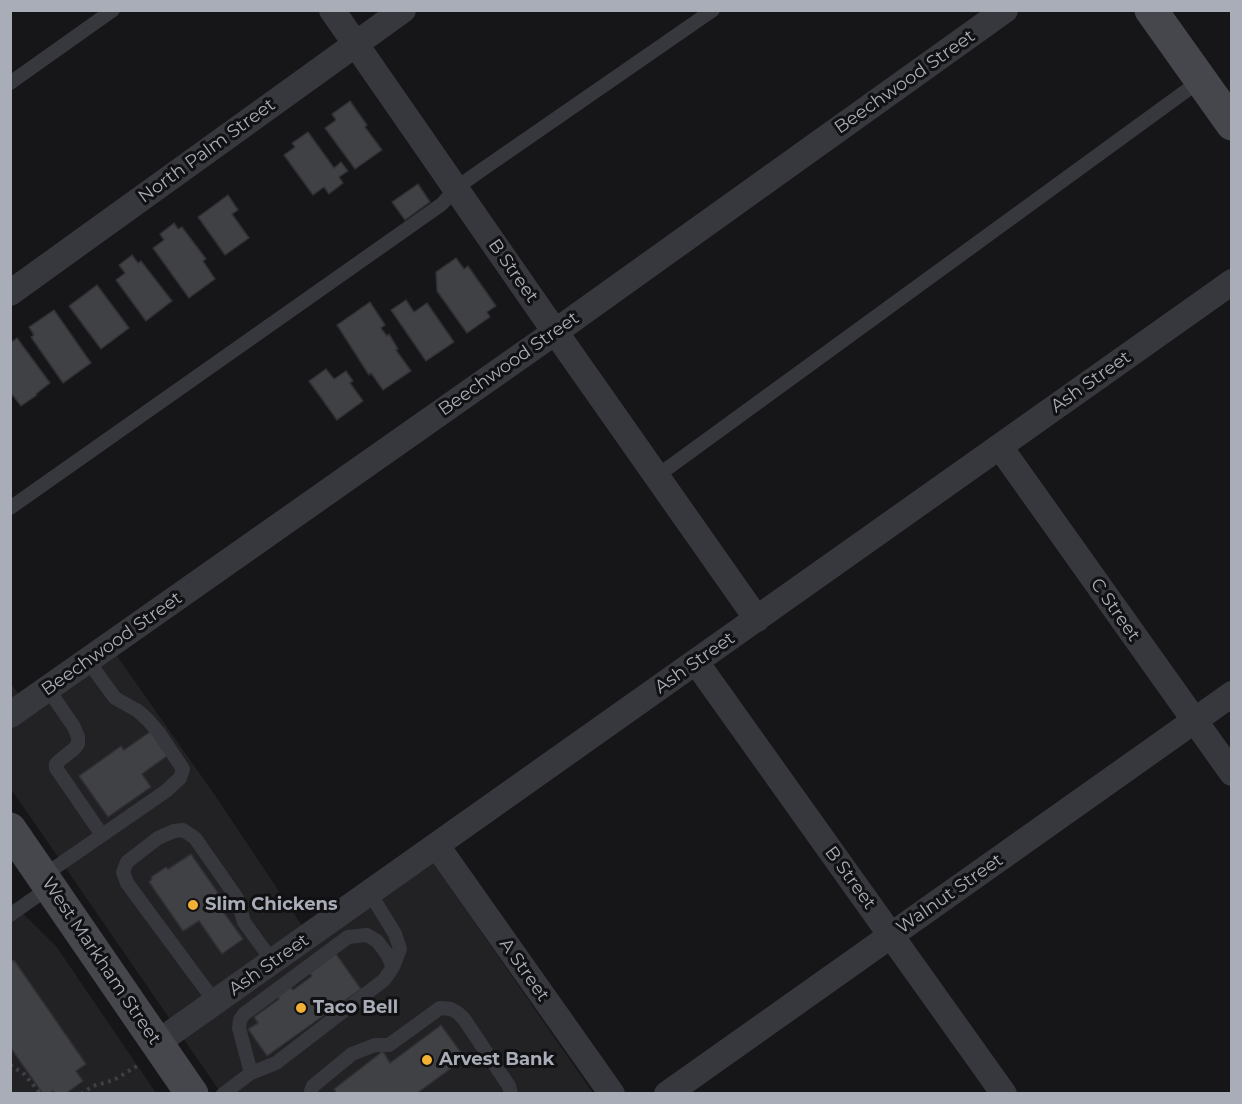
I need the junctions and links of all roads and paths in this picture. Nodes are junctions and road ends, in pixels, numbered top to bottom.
1 (113, 10) edge
2 (332, 10) edge
3 (404, 10) edge
4 (713, 10) edge
5 (1005, 10) edge
6 (1152, 10) edge
7 (355, 45) junction
8 (1201, 80) junction
9 (10, 83) edge
10 (1232, 124) edge
11 (455, 189) junction
12 (1232, 282) edge
13 (10, 293) edge
14 (555, 332) junction
15 (1000, 447) junction
16 (657, 476) junction
17 (10, 508) edge
18 (757, 619) junction
19 (88, 661) junction
20 (696, 662) junction
21 (48, 689) junction
22 (1232, 694) edge
23 (10, 715) edge
24 (1194, 721) junction
25 (1232, 773) edge
26 (10, 829) edge
27 (102, 835) junction
28 (436, 846) junction
29 (46, 882) junction
30 (369, 893) junction
31 (10, 915) edge
32 (891, 935) junction
33 (273, 962) junction
34 (393, 967) junction
35 (215, 1002) junction
36 (147, 1054) junction
37 (10, 1065) edge
38 (251, 1073) junction
39 (41, 1094) edge
40 (81, 1094) edge
41 (192, 1094) edge
42 (223, 1094) edge
43 (310, 1094) edge
44 (511, 1094) edge
45 (612, 1094) edge
46 (667, 1094) edge
47 (1004, 1094) edge

1 - 9 lane
2 - 7 street, B Street
3 - 7 street, North Palm Street
4 - 11 lane
5 - 14 street, Beechwood Street
6 - 8 main road
7 - 11 street, B Street
7 - 13 street, North Palm Street
8 - 10 main road
8 - 16 lane
11 - 14 street, B Street
11 - 17 lane
12 - 15 street, Ash Street
14 - 16 street, B Street
14 - 19 street, Beechwood Street
15 - 18 street, Ash Street
15 - 24 street, C Street
16 - 18 street, B Street
18 - 20 street, Ash Street
19 - 21 street, Beechwood Street
19 - 27 lane
20 - 28 street, Ash Street
20 - 32 street, B Street
21 - 23 street, Beechwood Street
21 - 27 lane
22 - 24 street, Walnut Street
24 - 25 street, C Street
24 - 32 street, Walnut Street
26 - 29 main road, West Markham Street
27 - 29 lane
28 - 30 street, Ash Street
28 - 45 street, A Street
29 - 31 lane
29 - 36 main road, West Markham Street
30 - 33 street, Ash Street
30 - 34 lane
32 - 46 street, Walnut Street
32 - 47 street, B Street
33 - 35 street, Ash Street
33 - 35 lane
34 - 38 lane
34 - 38 lane
35 - 36 street, Ash Street
36 - 40 path
36 - 41 main road, West Markham Street
37 - 39 path
38 - 42 lane
43 - 44 lane

